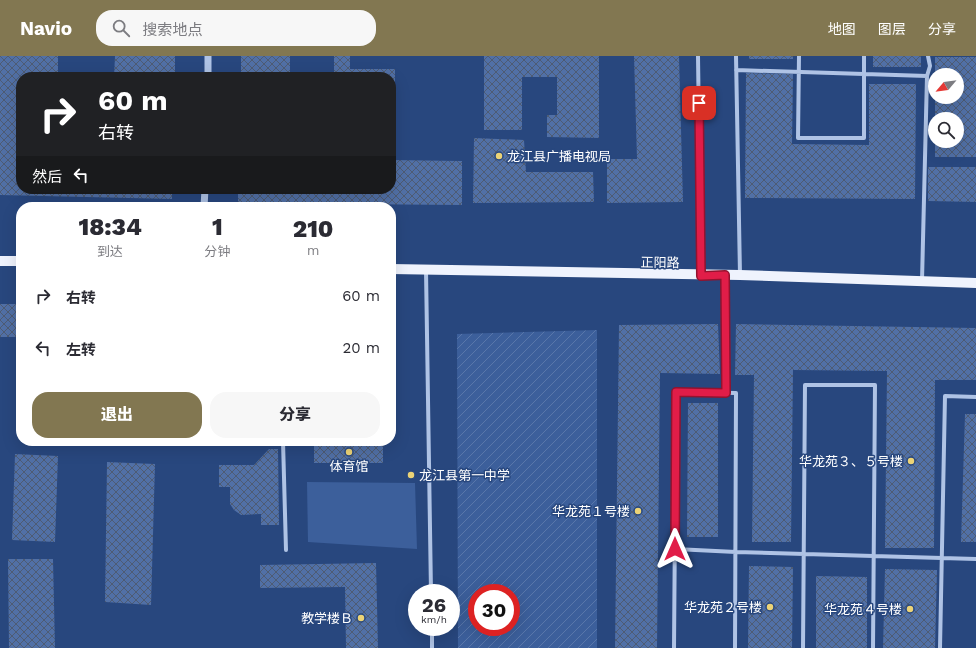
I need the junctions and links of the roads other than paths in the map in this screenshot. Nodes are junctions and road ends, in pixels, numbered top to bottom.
1 (208, 56) edge
2 (698, 56) edge
3 (736, 56) edge
4 (799, 56) edge
5 (864, 56) edge
6 (928, 56) edge
7 (736, 70) junction
8 (208, 72) edge
9 (799, 72) junction
10 (864, 74) junction
11 (926, 76) junction
12 (0, 261) edge
13 (16, 262) edge
14 (396, 269) edge
15 (426, 270) junction
16 (725, 275) junction
17 (740, 275) junction
18 (701, 276) junction
19 (922, 281) junction
20 (976, 283) edge
21 (726, 393) junction
22 (976, 396) edge
23 (283, 446) edge
24 (675, 549) junction
25 (286, 550) dead end
26 (736, 552) junction
27 (804, 553) junction
28 (873, 555) junction
29 (942, 557) junction
30 (976, 559) edge
31 (431, 584) edge
32 (432, 636) edge
33 (432, 648) edge
34 (674, 648) edge
35 (735, 648) edge
36 (803, 648) edge
37 (873, 648) edge
38 (940, 648) edge

1 - 8 street
2 - 18 street
3 - 7 street
4 - 9 street
5 - 10 street
6 - 11 street
7 - 9 street
7 - 17 street
9 - 10 street
9 - 10 street
10 - 11 street
11 - 19 street
12 - 13 main road
14 - 15 main road, 正阳路
15 - 18 main road, 正阳路
15 - 31 street
16 - 17 main road, 正阳路
16 - 18 main road, 正阳路
16 - 21 street
17 - 19 main road, 正阳路
19 - 20 main road, 正阳路
21 - 24 street
21 - 26 street
22 - 29 street
23 - 25 street
24 - 26 street
24 - 34 street
26 - 27 street
26 - 35 street
27 - 28 street
27 - 28 street
27 - 36 street
28 - 29 street
28 - 37 street
29 - 30 street
29 - 38 street
32 - 33 street

